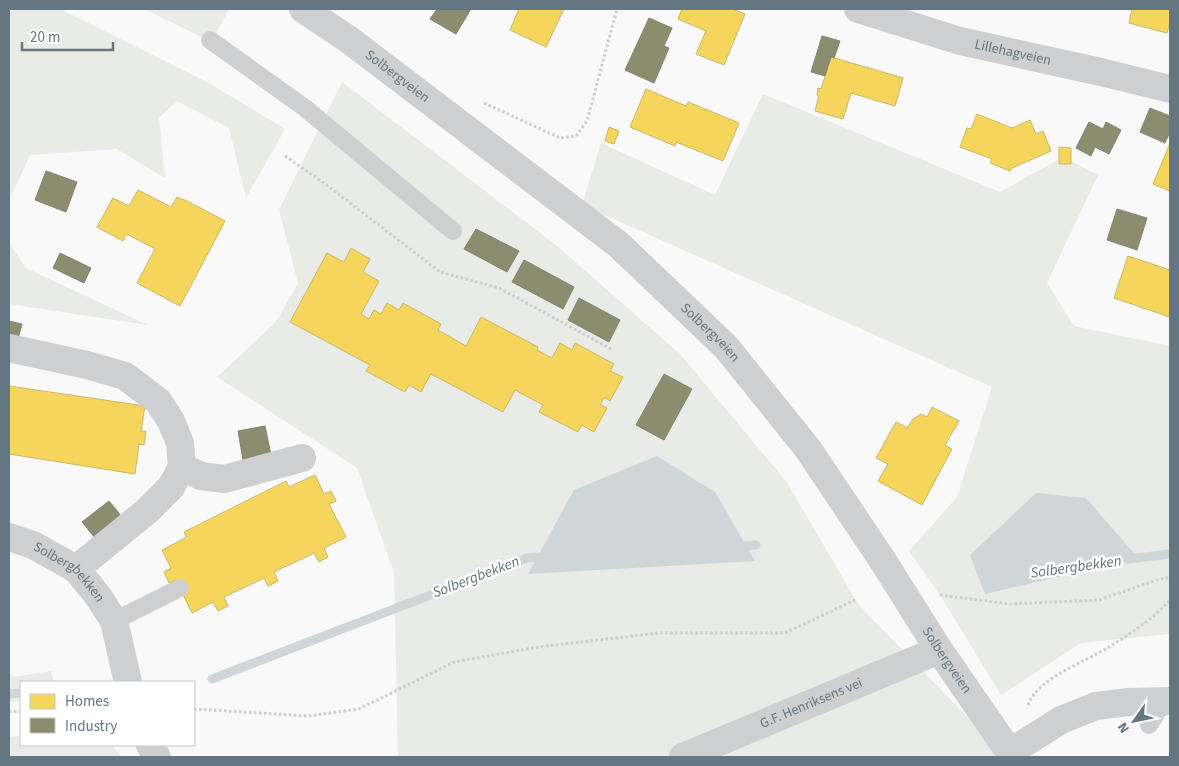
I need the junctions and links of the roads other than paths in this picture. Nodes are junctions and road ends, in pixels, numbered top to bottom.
1 (303, 9) edge
2 (858, 9) edge
3 (210, 40) dead end
4 (1170, 89) edge
5 (453, 231) dead end
6 (9, 348) edge
7 (302, 458) dead end
8 (182, 467) junction
9 (9, 537) edge
10 (76, 570) junction
11 (180, 588) dead end
12 (114, 621) junction
13 (939, 650) junction
14 (128, 681) edge
15 (1167, 701) edge
16 (1149, 725) dead end
17 (151, 746) edge
18 (1011, 755) edge
19 (157, 757) edge
20 (683, 757) edge

1 - 13 street, Solbergveien
2 - 4 street, Lillehagveien
3 - 5 lane
6 - 8 street
7 - 8 street
8 - 10 street
9 - 10 street, Solbergbekken
10 - 12 street, Solbergbekken
11 - 12 lane
12 - 14 street, Solbergbekken
13 - 18 street, Solbergveien
13 - 20 street, G.F. Henriksens vei
15 - 16 lane
15 - 18 street
17 - 19 street

